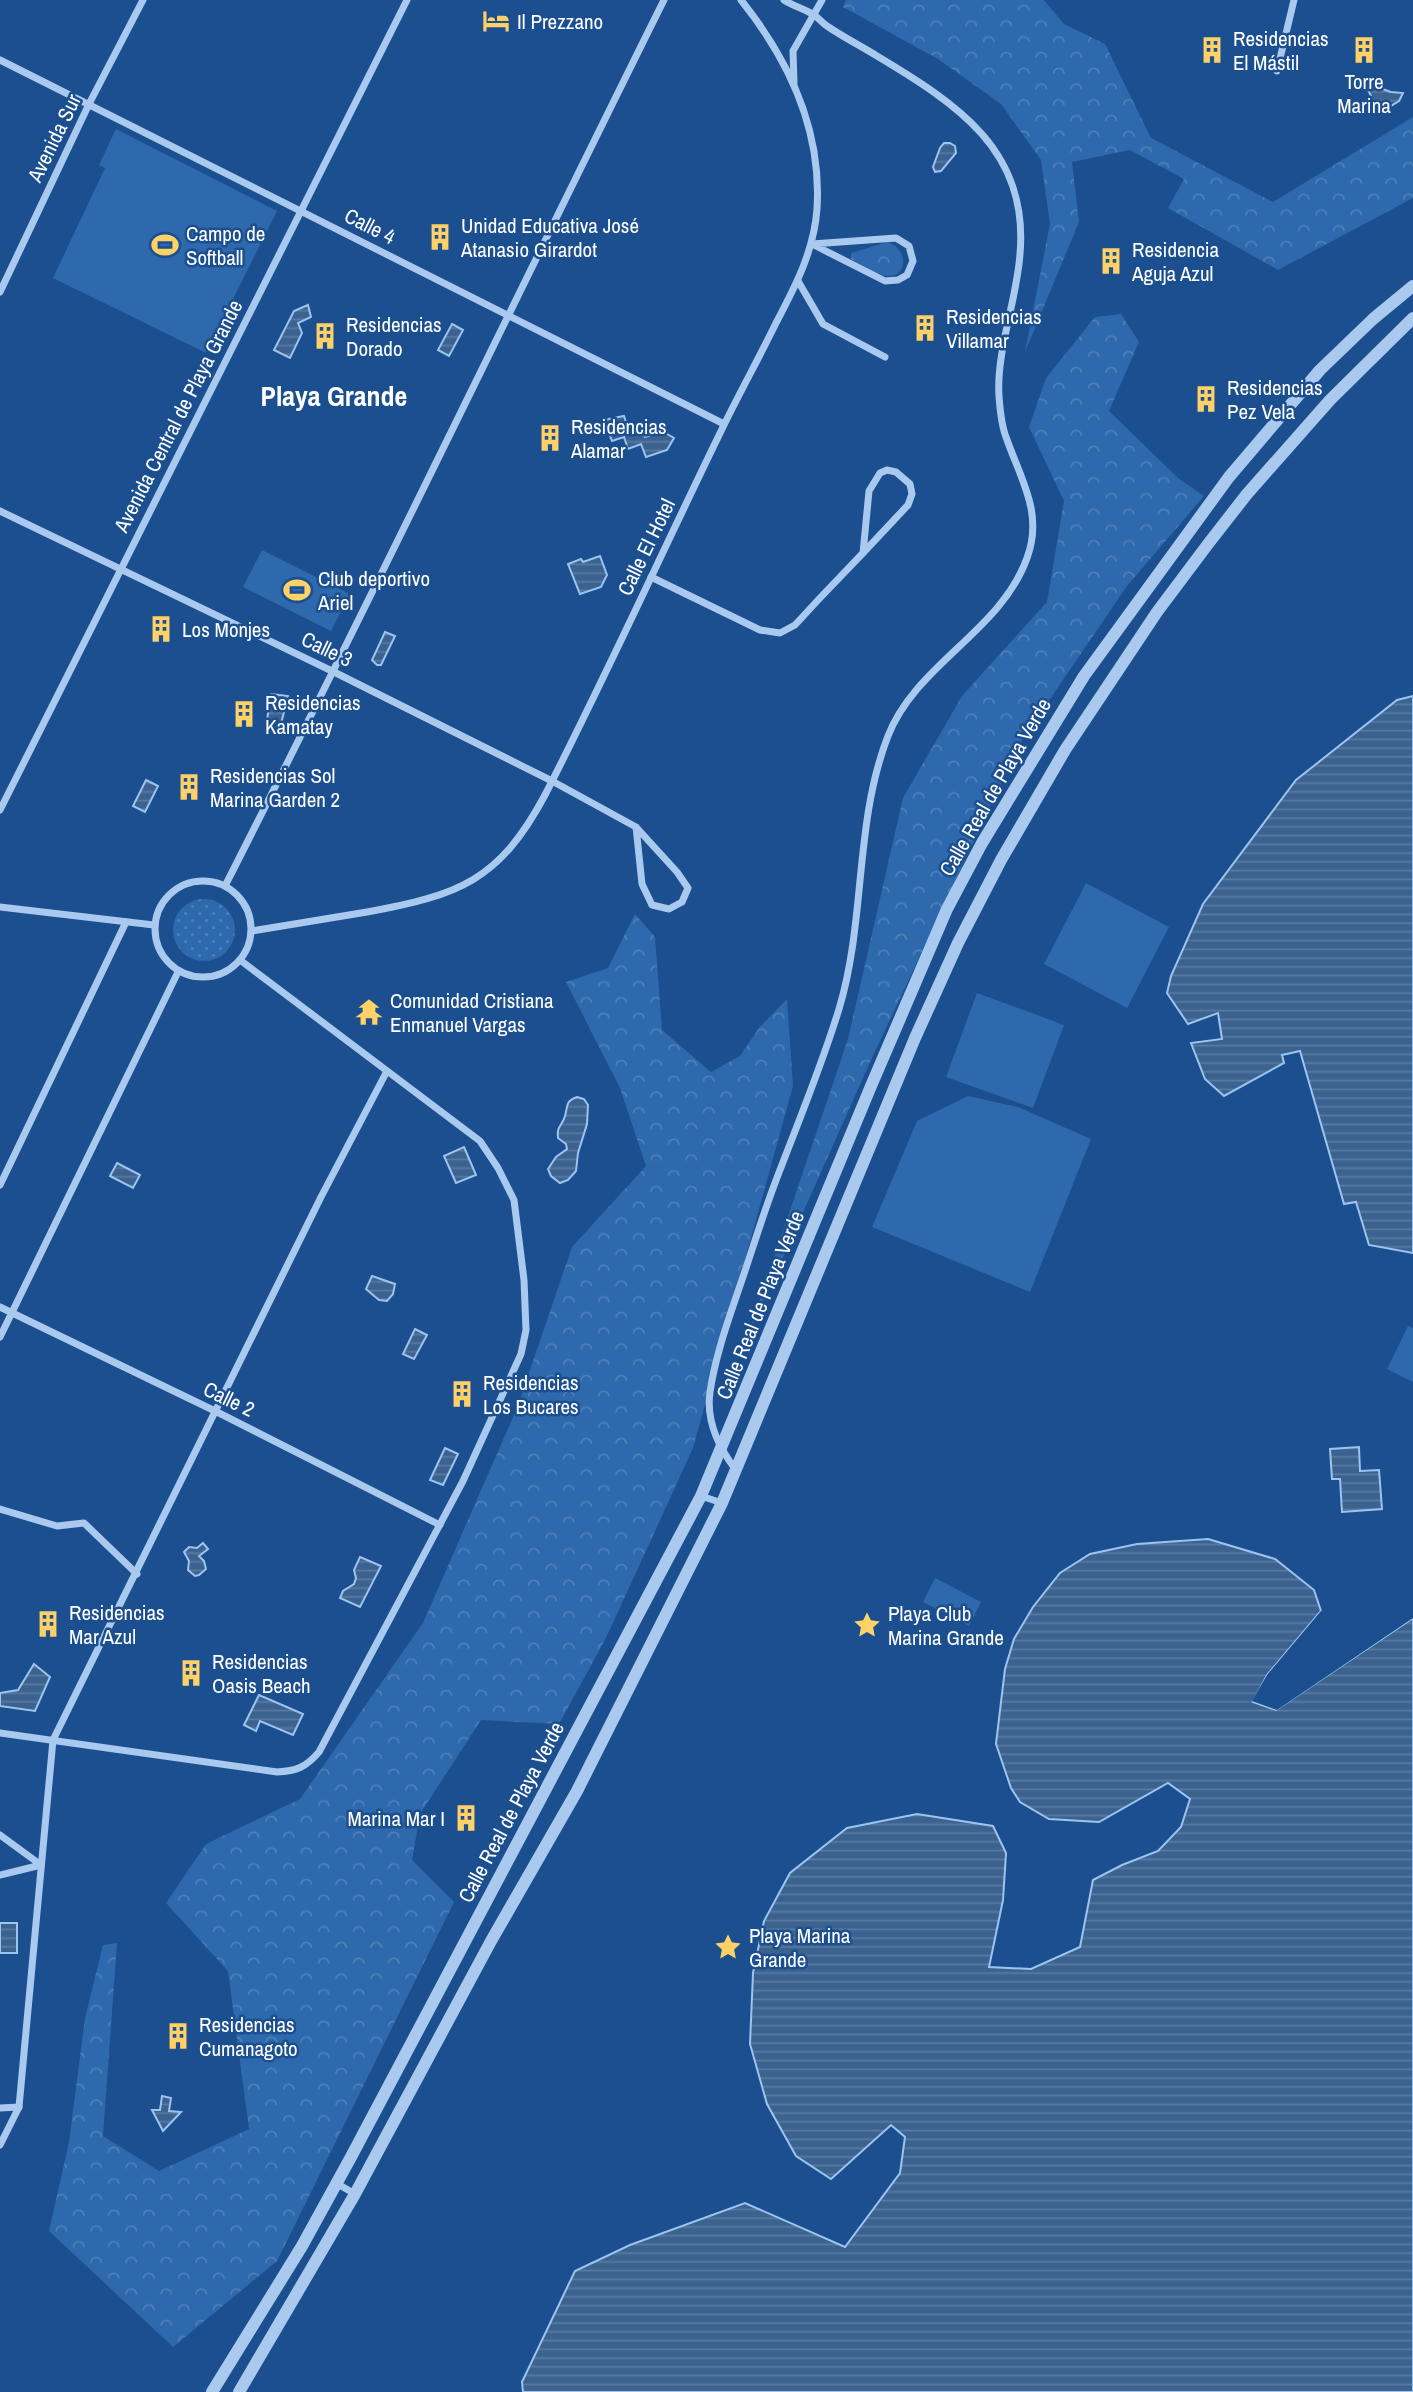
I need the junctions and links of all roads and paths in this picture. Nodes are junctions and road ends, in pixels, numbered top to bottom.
1 (143, 0) edge
2 (407, 0) edge
3 (664, 0) edge
4 (741, 0) edge
5 (784, 0) edge
6 (822, 0) edge
7 (1294, 0) edge
8 (814, 15) junction
9 (0, 60) edge
10 (1277, 71) dead end
11 (795, 86) junction
12 (89, 104) junction
13 (301, 210) junction
14 (812, 244) junction
15 (798, 281) junction
16 (1413, 286) edge
17 (0, 292) edge
18 (508, 315) junction
19 (1413, 318) edge
20 (885, 357) dead end
21 (724, 424) junction
22 (1229, 477) junction
23 (1247, 494) junction
24 (0, 511) edge
25 (863, 553) junction
26 (121, 568) junction
27 (651, 578) junction
28 (1140, 598) junction
29 (1157, 612) junction
30 (334, 672) junction
31 (1084, 676) junction
32 (1104, 691) junction
33 (1029, 763) junction
34 (1050, 775) junction
35 (552, 781) junction
36 (0, 810) edge
37 (636, 827) junction
38 (979, 848) junction
39 (1001, 860) junction
40 (225, 886) junction
41 (0, 907) edge
42 (126, 922) junction
43 (154, 925) junction
44 (251, 931) junction
45 (937, 933) junction
46 (958, 943) junction
47 (240, 960) junction
48 (178, 972) junction
49 (896, 1029) junction
50 (915, 1038) junction
51 (387, 1071) junction
52 (858, 1118) junction
53 (877, 1128) junction
54 (0, 1185) edge
55 (821, 1208) junction
56 (841, 1217) junction
57 (0, 1307) edge
58 (11, 1313) junction
59 (0, 1337) edge
60 (215, 1411) junction
61 (721, 1451) junction
62 (736, 1470) junction
63 (701, 1496) junction
64 (722, 1503) junction
65 (0, 1509) edge
66 (440, 1525) junction
67 (137, 1574) junction
68 (0, 1733) edge
69 (53, 1740) junction
70 (546, 1789) junction
71 (567, 1804) junction
72 (0, 1835) edge
73 (41, 1865) junction
74 (0, 1875) edge
75 (483, 1907) junction
76 (505, 1920) junction
77 (19, 2107) junction
78 (0, 2108) edge
79 (0, 2145) edge
80 (336, 2183) junction
81 (355, 2194) junction
82 (212, 2392) edge
83 (239, 2392) edge

1 - 12 street, Avenida Sur
2 - 13 street, Avenida Central de Playa Grande
3 - 18 street
4 - 11 street, Calle El Hotel
5 - 8 street
6 - 8 street
7 - 10 street
8 - 11 street
8 - 61 street
9 - 12 street, Calle 4
11 - 14 street, Calle El Hotel
12 - 13 street, Calle 4
12 - 17 street, Avenida Sur
13 - 18 street, Calle 4
13 - 26 street, Avenida Central de Playa Grande
14 - 14 street
14 - 15 street, Calle El Hotel
15 - 20 street
15 - 21 street, Calle El Hotel
16 - 22 street, Calle Real de Playa Verde
18 - 21 street, Calle 4
18 - 30 street
19 - 23 street, Calle Real de Playa Verde
21 - 27 street, Calle El Hotel
22 - 23 street
22 - 28 street, Calle Real de Playa Verde
23 - 29 street, Calle Real de Playa Verde
24 - 26 street, Calle 3
25 - 25 street
25 - 27 street
26 - 30 street, Calle 3
26 - 36 street, Avenida Central de Playa Grande
27 - 35 street, Calle El Hotel
28 - 29 street
28 - 31 street, Calle Real de Playa Verde
29 - 32 street, Calle Real de Playa Verde
30 - 35 street, Calle 3
30 - 40 street
31 - 32 street
31 - 33 street, Calle Real de Playa Verde
32 - 34 street, Calle Real de Playa Verde
33 - 34 street
33 - 38 street, Calle Real de Playa Verde
34 - 39 street, Calle Real de Playa Verde
35 - 37 street, Calle 3
35 - 44 street, Calle El Hotel
37 - 37 street, Calle 3
38 - 39 street
38 - 45 street, Calle Real de Playa Verde
39 - 46 street, Calle Real de Playa Verde
40 - 43 street
40 - 44 street
41 - 42 street
42 - 43 street
42 - 54 street
43 - 48 street
44 - 47 street
45 - 46 street
45 - 49 street, Calle Real de Playa Verde
46 - 50 street, Calle Real de Playa Verde
47 - 48 street
47 - 51 street
48 - 58 street
49 - 50 street
49 - 52 street, Calle Real de Playa Verde
50 - 53 street, Calle Real de Playa Verde
51 - 60 street
51 - 66 street
52 - 53 street
52 - 55 street, Calle Real de Playa Verde
53 - 56 street, Calle Real de Playa Verde
55 - 56 street
55 - 61 street, Calle Real de Playa Verde
56 - 62 street, Calle Real de Playa Verde
57 - 58 street, Calle 2
58 - 59 street
58 - 60 street, Calle 2
60 - 66 street, Calle 2
60 - 67 street
61 - 62 street
61 - 63 street, Calle Real de Playa Verde
62 - 64 street, Calle Real de Playa Verde
63 - 64 street
63 - 70 street, Calle Real de Playa Verde
64 - 71 street, Calle Real de Playa Verde
65 - 67 street
66 - 69 street
67 - 69 street
68 - 69 street
69 - 73 street
70 - 71 street
70 - 75 street, Calle Real de Playa Verde
71 - 76 street, Calle Real de Playa Verde
72 - 73 street
73 - 74 street
73 - 77 street
75 - 76 street
75 - 80 street, Calle Real de Playa Verde
76 - 81 street, Calle Real de Playa Verde
77 - 78 street
77 - 79 street
80 - 81 street
80 - 82 street, Calle Real de Playa Verde
81 - 83 street, Calle Real de Playa Verde

